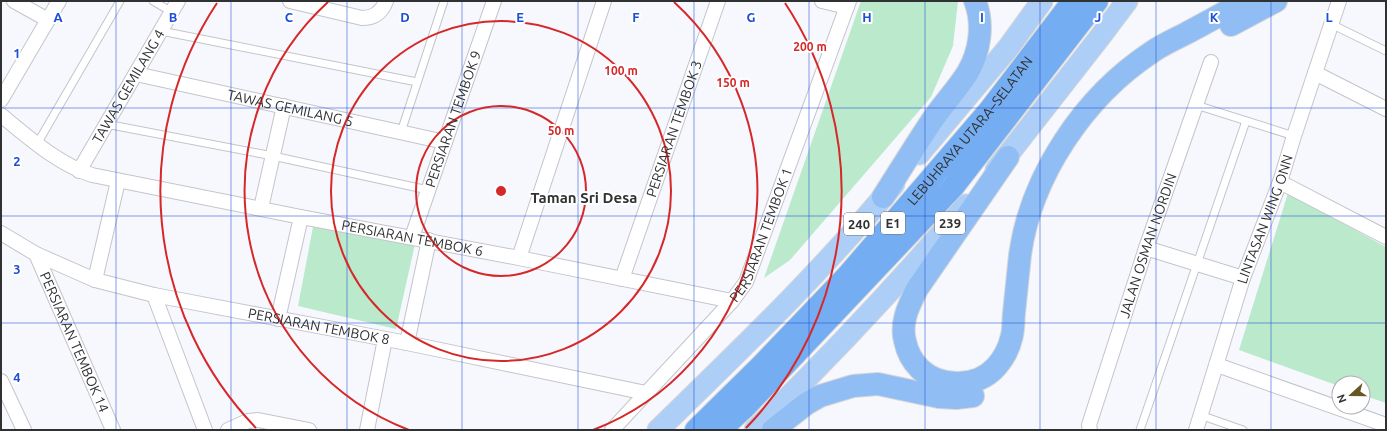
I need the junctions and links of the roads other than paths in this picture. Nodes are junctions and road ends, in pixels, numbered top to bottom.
1 (14, 1) edge
2 (59, 1) edge
3 (120, 1) edge
4 (153, 1) edge
5 (290, 1) edge
6 (386, 1) edge
7 (444, 1) edge
8 (494, 1) edge
9 (604, 1) edge
10 (718, 1) edge
11 (822, 1) edge
12 (975, 1) edge
13 (1042, 1) edge
14 (1073, 1) edge
15 (1097, 1) edge
16 (1127, 1) edge
17 (1246, 1) edge
18 (1276, 1) edge
19 (848, 4) edge
20 (1338, 5) edge
21 (175, 6) edge
22 (48, 20) junction
23 (1331, 24) junction
24 (161, 31) junction
25 (1386, 51) edge
26 (1211, 62) dead end
27 (1315, 73) junction
28 (136, 74) junction
29 (417, 82) junction
30 (1, 100) edge
31 (1196, 105) junction
32 (284, 106) junction
33 (1386, 109) edge
34 (1, 115) edge
35 (1246, 121) junction
36 (106, 124) junction
37 (401, 132) junction
38 (1294, 136) junction
39 (445, 142) junction
40 (37, 144) junction
41 (273, 156) junction
42 (1008, 157) junction
43 (86, 173) junction
44 (118, 181) junction
45 (1280, 182) junction
46 (428, 190) junction
47 (884, 197) junction
48 (261, 208) junction
49 (301, 217) junction
50 (1, 234) edge
51 (412, 237) junction
52 (1386, 237) edge
53 (430, 240) junction
54 (1146, 248) junction
55 (36, 254) junction
56 (518, 258) junction
57 (1196, 264) junction
58 (1243, 278) junction
59 (622, 279) junction
60 (95, 280) junction
61 (154, 295) junction
62 (732, 301) junction
63 (278, 318) junction
64 (385, 339) junction
65 (407, 344) junction
66 (1217, 365) junction
67 (1, 380) edge
68 (646, 393) junction
69 (1200, 415) junction
70 (1386, 424) edge
71 (24, 430) edge
72 (113, 430) edge
73 (205, 430) edge
74 (228, 430) edge
75 (309, 430) edge
76 (367, 430) edge
77 (612, 430) edge
78 (658, 430) edge
79 (696, 430) edge
80 (720, 430) edge
81 (755, 430) edge
82 (774, 430) edge
83 (1090, 430) edge
84 (1140, 430) edge
85 (1196, 430) edge
86 (1242, 430) edge

1 - 22 street
2 - 22 street
3 - 40 lane
4 - 21 lane
5 - 6 street
7 - 29 lane
8 - 39 street, PERSIARAN TEMBOK 9
9 - 56 street
10 - 59 street, PERSIARAN TEMBOK 3
11 - 19 street
12 - 47 highway
13 - 47 main road, 240
14 - 79 highway, LEBUHRAYA UTARA–SELATAN / E1
15 - 80 highway, LEBUHRAYA UTARA–SELATAN / E1
16 - 42 main road, 239
17 - 42 highway
18 - 82 highway
19 - 62 street, PERSIARAN TEMBOK 1
20 - 23 street, LINTASAN WING ONN
21 - 24 street, TAWAS GEMILANG 4
22 - 30 street
23 - 25 lane
23 - 27 street, LINTASAN WING ONN
24 - 28 street, TAWAS GEMILANG 4
24 - 29 lane
26 - 31 street, JALAN OSMAN NORDIN
27 - 33 street
27 - 38 street, LINTASAN WING ONN
28 - 32 street, TAWAS GEMILANG 5
28 - 36 street, TAWAS GEMILANG 4
29 - 37 lane
31 - 35 lane
31 - 54 street, JALAN OSMAN NORDIN
32 - 37 street, TAWAS GEMILANG 5
32 - 41 street
34 - 40 street, PERSIARAN TEMBOK 6
35 - 38 lane
35 - 57 lane
36 - 41 lane
36 - 43 street, TAWAS GEMILANG 4
37 - 39 street, TAWAS GEMILANG 5
38 - 45 street, LINTASAN WING ONN
39 - 46 street, PERSIARAN TEMBOK 9
40 - 43 street, PERSIARAN TEMBOK 6
41 - 46 lane
41 - 48 street
42 - 81 main road, 239
43 - 44 street, PERSIARAN TEMBOK 6
44 - 48 street, PERSIARAN TEMBOK 6
44 - 60 street
45 - 52 street
45 - 58 street, LINTASAN WING ONN
46 - 51 street, PERSIARAN TEMBOK 9
47 - 78 main road, 240
48 - 49 street, PERSIARAN TEMBOK 6
49 - 51 street, PERSIARAN TEMBOK 6
49 - 63 street
50 - 55 street, PERSIARAN TEMBOK 8
51 - 53 street, PERSIARAN TEMBOK 6
53 - 56 street, PERSIARAN TEMBOK 6
53 - 65 street
54 - 57 street
54 - 83 street, JALAN OSMAN NORDIN
55 - 60 street, PERSIARAN TEMBOK 8
55 - 72 street, PERSIARAN TEMBOK 14
56 - 59 street, PERSIARAN TEMBOK 6
57 - 58 street
57 - 84 lane
58 - 66 street, LINTASAN WING ONN
59 - 62 street, PERSIARAN TEMBOK 6
60 - 61 street, PERSIARAN TEMBOK 8
61 - 63 street, PERSIARAN TEMBOK 8
61 - 73 street
62 - 68 street, PERSIARAN TEMBOK 1
63 - 64 street, PERSIARAN TEMBOK 8
64 - 65 street, PERSIARAN TEMBOK 8
64 - 76 street
65 - 68 street, PERSIARAN TEMBOK 8
66 - 69 street, LINTASAN WING ONN
66 - 70 street
67 - 71 street
68 - 77 street, PERSIARAN TEMBOK 1
69 - 85 street, LINTASAN WING ONN
69 - 86 lane
74 - 75 street

